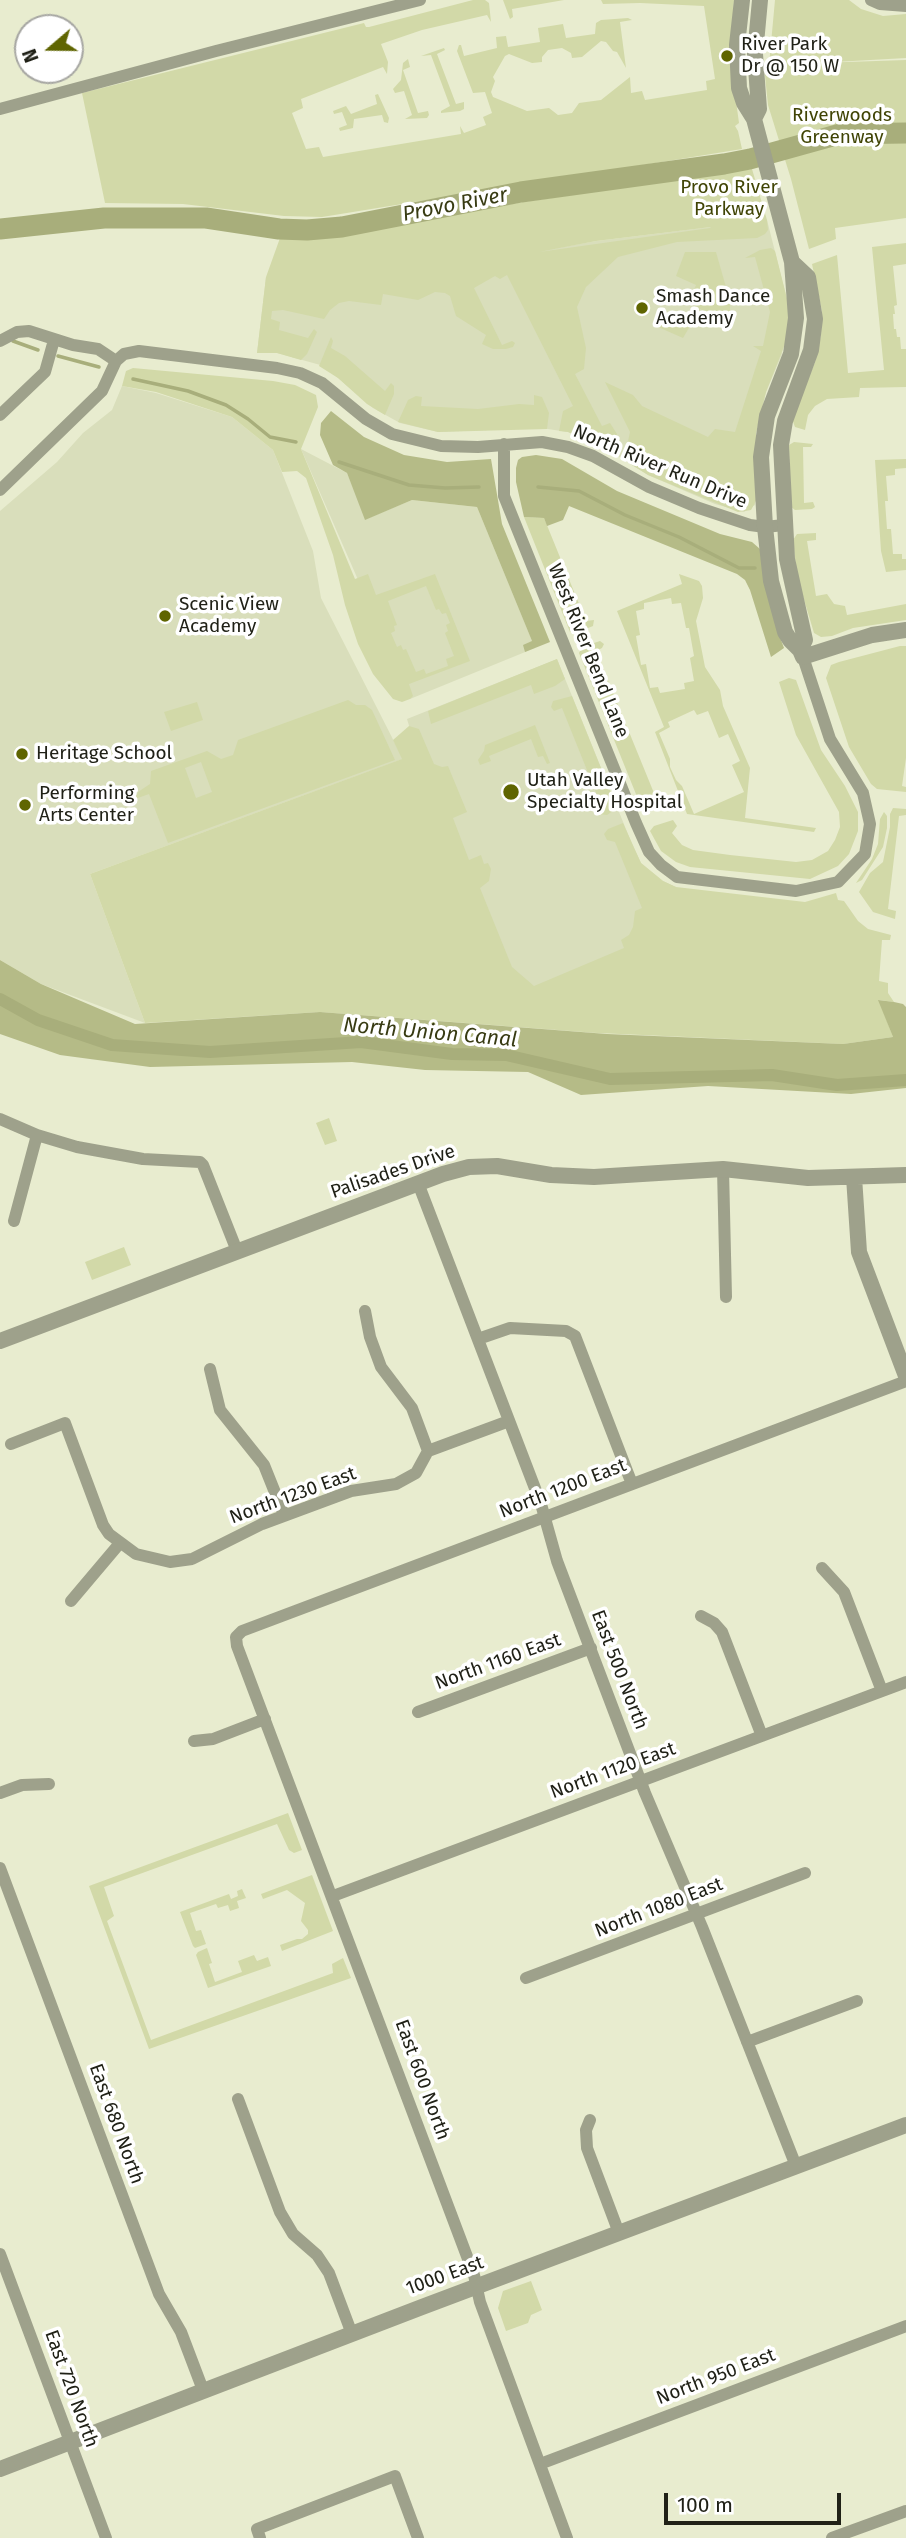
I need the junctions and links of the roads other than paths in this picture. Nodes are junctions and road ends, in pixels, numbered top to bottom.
1 (420, 0) edge
2 (742, 0) edge
3 (760, 0) edge
4 (871, 0) edge
5 (906, 6) edge
6 (0, 109) edge
7 (754, 119) junction
8 (792, 262) junction
9 (54, 340) junction
10 (0, 341) edge
11 (120, 357) junction
12 (0, 415) edge
13 (504, 444) junction
14 (0, 490) edge
15 (784, 525) junction
16 (765, 527) junction
17 (906, 630) edge
18 (801, 654) junction
19 (0, 1119) edge
20 (37, 1135) junction
21 (723, 1169) junction
22 (906, 1174) edge
23 (854, 1177) junction
24 (418, 1183) junction
25 (13, 1222) dead end
26 (237, 1251) junction
27 (726, 1297) dead end
28 (365, 1311) dead end
29 (478, 1339) junction
30 (0, 1341) edge
31 (210, 1369) dead end
32 (906, 1375) edge
33 (509, 1421) junction
34 (11, 1444) dead end
35 (428, 1451) junction
36 (632, 1484) junction
37 (284, 1516) junction
38 (544, 1517) junction
39 (120, 1543) junction
40 (822, 1568) dead end
41 (71, 1601) dead end
42 (701, 1616) dead end
43 (236, 1637) joint
44 (591, 1648) junction
45 (906, 1682) edge
46 (882, 1691) junction
47 (418, 1712) dead end
48 (265, 1719) junction
49 (762, 1736) junction
50 (194, 1741) dead end
51 (640, 1781) junction
52 (49, 1784) dead end
53 (0, 1793) edge
54 (0, 1868) edge
55 (805, 1873) dead end
56 (333, 1896) junction
57 (696, 1915) junction
58 (526, 1978) dead end
59 (857, 2001) dead end
60 (747, 2042) junction
61 (238, 2099) dead end
62 (590, 2120) dead end
63 (906, 2125) edge
64 (796, 2166) junction
65 (619, 2234) junction
66 (0, 2254) edge
67 (477, 2287) junction
68 (906, 2326) edge
69 (352, 2334) junction
70 (203, 2390) junction
71 (70, 2443) junction
72 (541, 2465) junction
73 (0, 2469) edge
74 (906, 2511) edge
75 (258, 2534) edge
76 (106, 2538) edge
77 (418, 2538) edge
78 (567, 2538) edge
79 (832, 2538) edge

1 - 6 street
2 - 7 street
3 - 7 street
4 - 5 street
7 - 8 street
8 - 15 street
8 - 16 street
9 - 10 street
9 - 11 street
9 - 12 street
11 - 13 street, North River Run Drive
11 - 14 street
13 - 16 street, North River Run Drive
13 - 18 street, West River Bend Lane
15 - 16 street, North River Run Drive
15 - 18 street
16 - 18 street
17 - 18 street
19 - 20 street
20 - 25 street
20 - 26 street
21 - 23 street, Palisades Drive
21 - 24 street, Palisades Drive
21 - 27 street
22 - 23 street, Palisades Drive
23 - 32 street
24 - 26 street, Palisades Drive
24 - 29 street, East 500 North
26 - 30 street, Palisades Drive
28 - 35 street
29 - 33 street, East 500 North
29 - 36 street
31 - 37 street
32 - 36 street, North 1200 East
33 - 35 street
33 - 38 street, East 500 North
34 - 39 street
35 - 37 street, North 1230 East
36 - 38 street, North 1200 East
37 - 39 street, North 1230 East
38 - 43 street, North 1200 East
38 - 44 street, East 500 North
39 - 41 street
40 - 46 street
42 - 49 street
43 - 48 street, East 600 North
44 - 47 street, North 1160 East
44 - 51 street, East 500 North
45 - 46 street, North 1120 East
46 - 49 street, North 1120 East
48 - 50 street
48 - 56 street, East 600 North
49 - 51 street, North 1120 East
51 - 56 street, North 1120 East
51 - 57 street, East 500 North
52 - 53 street
54 - 70 street, East 680 North
55 - 57 street, North 1080 East
56 - 67 street, East 600 North
57 - 58 street, North 1080 East
57 - 60 street, East 500 North
59 - 60 street
60 - 64 street, East 500 North
61 - 69 street
62 - 65 street
63 - 64 street, 1000 East
64 - 65 street, 1000 East
65 - 67 street, 1000 East
66 - 71 street, East 720 North
67 - 69 street, 1000 East
67 - 72 street, East 600 North
68 - 72 street, North 950 East
69 - 70 street, 1000 East
70 - 71 street, 1000 East
71 - 73 street, 1000 East
71 - 76 street, East 720 North
72 - 78 street, East 600 North
74 - 79 street
75 - 77 street

